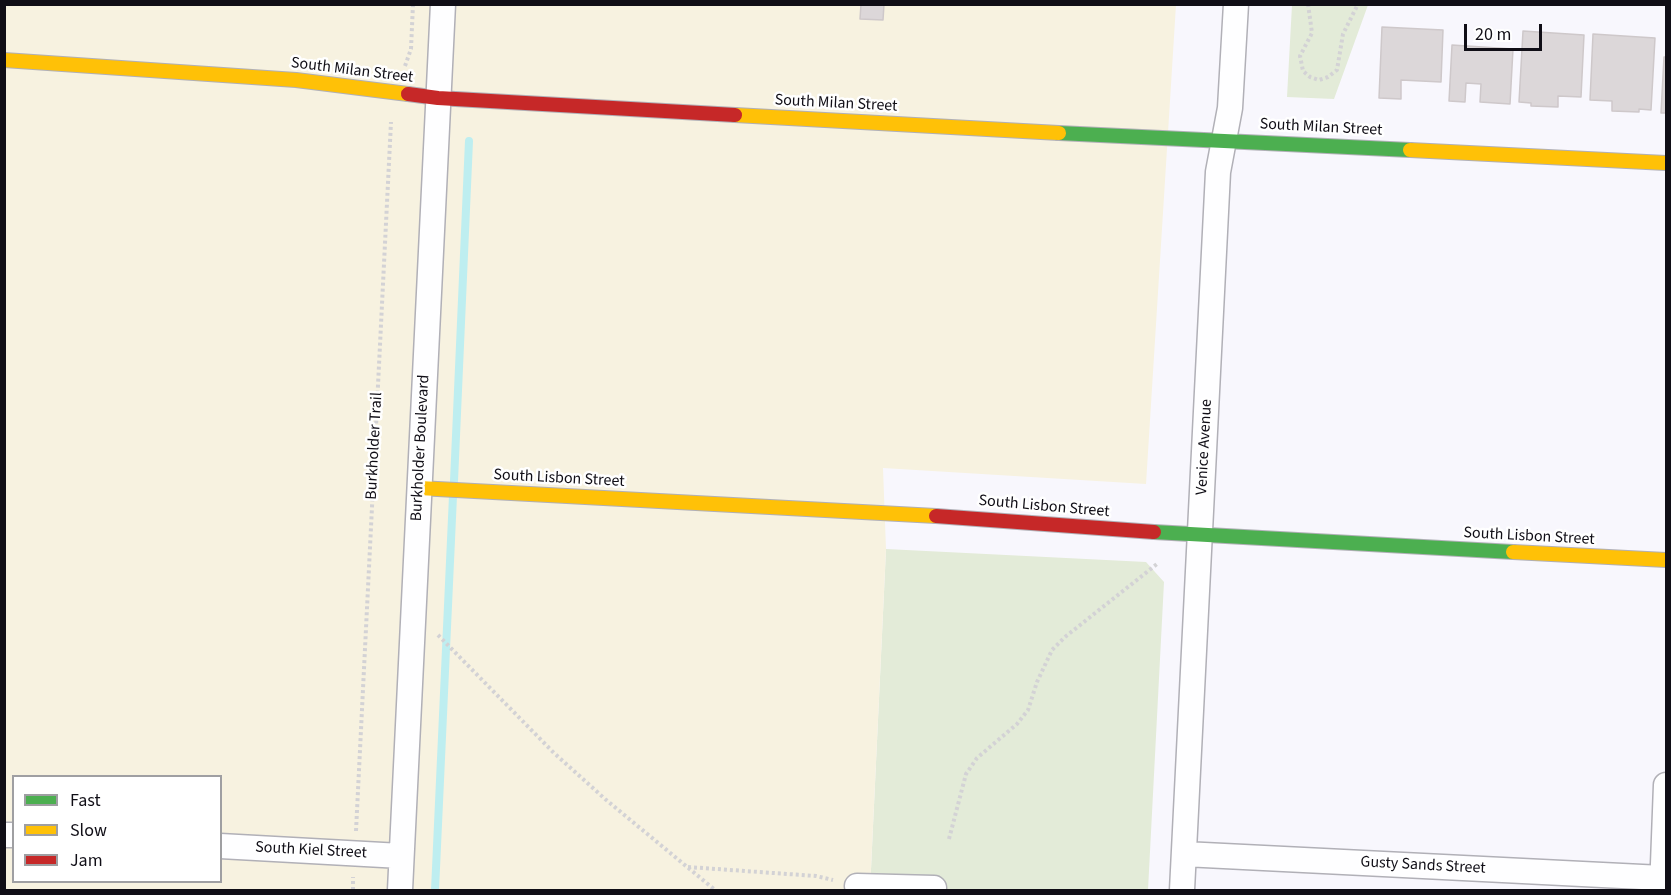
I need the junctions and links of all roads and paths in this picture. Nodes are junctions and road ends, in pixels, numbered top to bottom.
1 (413, 4) edge
2 (443, 4) edge
3 (1236, 4) edge
4 (1308, 4) edge
5 (1358, 4) edge
6 (4, 60) edge
7 (396, 92) junction
8 (438, 98) junction
9 (1224, 141) junction
10 (1666, 163) edge
11 (419, 488) junction
12 (1200, 536) junction
13 (1666, 560) edge
14 (1157, 564) dead end
15 (413, 620) junction
16 (1666, 785) edge
17 (949, 839) dead end
18 (222, 846) edge
19 (355, 854) junction
20 (1184, 854) junction
21 (401, 856) junction
22 (687, 867) junction
23 (1662, 884) edge
24 (857, 886) joint
25 (934, 888) dead end
26 (353, 891) edge
27 (400, 891) edge
28 (715, 891) edge
29 (1182, 891) edge

1 - 7 path, Burkholder Trail
2 - 8 street, Burkholder Boulevard
3 - 9 street, Venice Avenue
4 - 5 path
6 - 7 street, South Milan Street
7 - 8 street, South Milan Street
7 - 19 path, Burkholder Trail
8 - 9 street, South Milan Street
8 - 11 street, Burkholder Boulevard
9 - 10 street, South Milan Street
9 - 12 street, Venice Avenue
11 - 12 street, South Lisbon Street
11 - 15 street, Burkholder Boulevard
12 - 13 street, South Lisbon Street
12 - 20 street, Venice Avenue
14 - 17 path
15 - 21 street, Burkholder Boulevard
15 - 22 path
16 - 23 street
18 - 19 street, South Kiel Street
19 - 21 street, South Kiel Street
19 - 26 path, Burkholder Trail
20 - 23 street, Gusty Sands Street
20 - 29 street, Venice Avenue
21 - 27 street, Burkholder Boulevard
22 - 24 path
22 - 28 path
24 - 25 street

